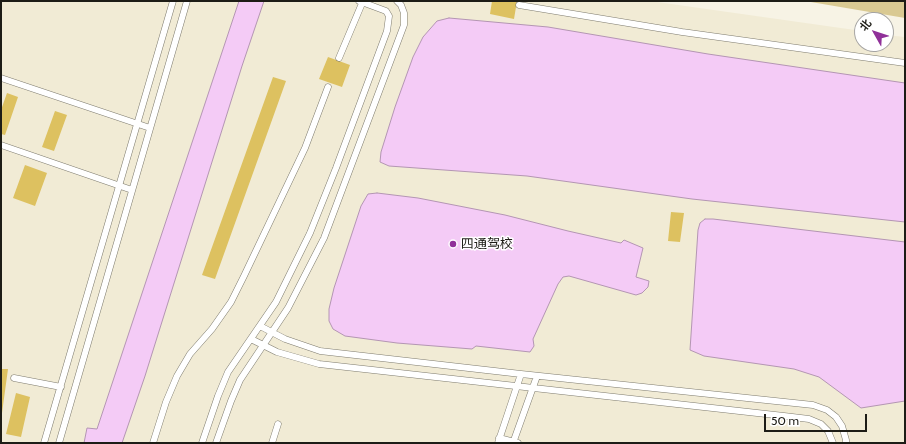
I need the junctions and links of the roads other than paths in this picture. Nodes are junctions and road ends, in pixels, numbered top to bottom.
1 (173, 1) edge
2 (187, 1) edge
3 (362, 1) edge
4 (397, 1) edge
5 (519, 5) dead end
6 (339, 58) dead end
7 (905, 63) edge
8 (1, 78) edge
9 (328, 87) dead end
10 (137, 124) junction
11 (150, 128) junction
12 (1, 145) edge
13 (119, 186) junction
14 (132, 190) junction
15 (260, 326) junction
16 (272, 332) junction
17 (251, 339) junction
18 (264, 345) junction
19 (521, 374) junction
20 (537, 376) junction
21 (14, 378) dead end
22 (517, 386) junction
23 (61, 387) junction
24 (533, 388) junction
25 (278, 424) dead end
26 (498, 440) edge
27 (44, 443) edge
28 (58, 443) edge
29 (153, 443) edge
30 (202, 443) edge
31 (216, 443) edge
32 (272, 443) edge
33 (515, 443) edge
34 (832, 443) edge
35 (846, 443) edge

1 - 10 lane
2 - 11 lane
3 - 6 lane
3 - 15 lane
4 - 16 lane
5 - 7 lane
8 - 10 lane
9 - 29 lane
10 - 11 lane
10 - 13 lane
11 - 14 lane
12 - 13 lane
13 - 14 lane
13 - 23 lane
14 - 28 lane
15 - 16 lane
15 - 17 lane
16 - 18 lane
16 - 19 lane
17 - 18 lane
17 - 30 lane
18 - 22 lane
18 - 31 lane
19 - 20 lane
19 - 22 lane
20 - 24 lane
20 - 35 lane
21 - 23 lane
22 - 24 lane
22 - 26 lane
23 - 27 lane
24 - 33 lane
24 - 34 lane
25 - 32 lane
26 - 33 lane

